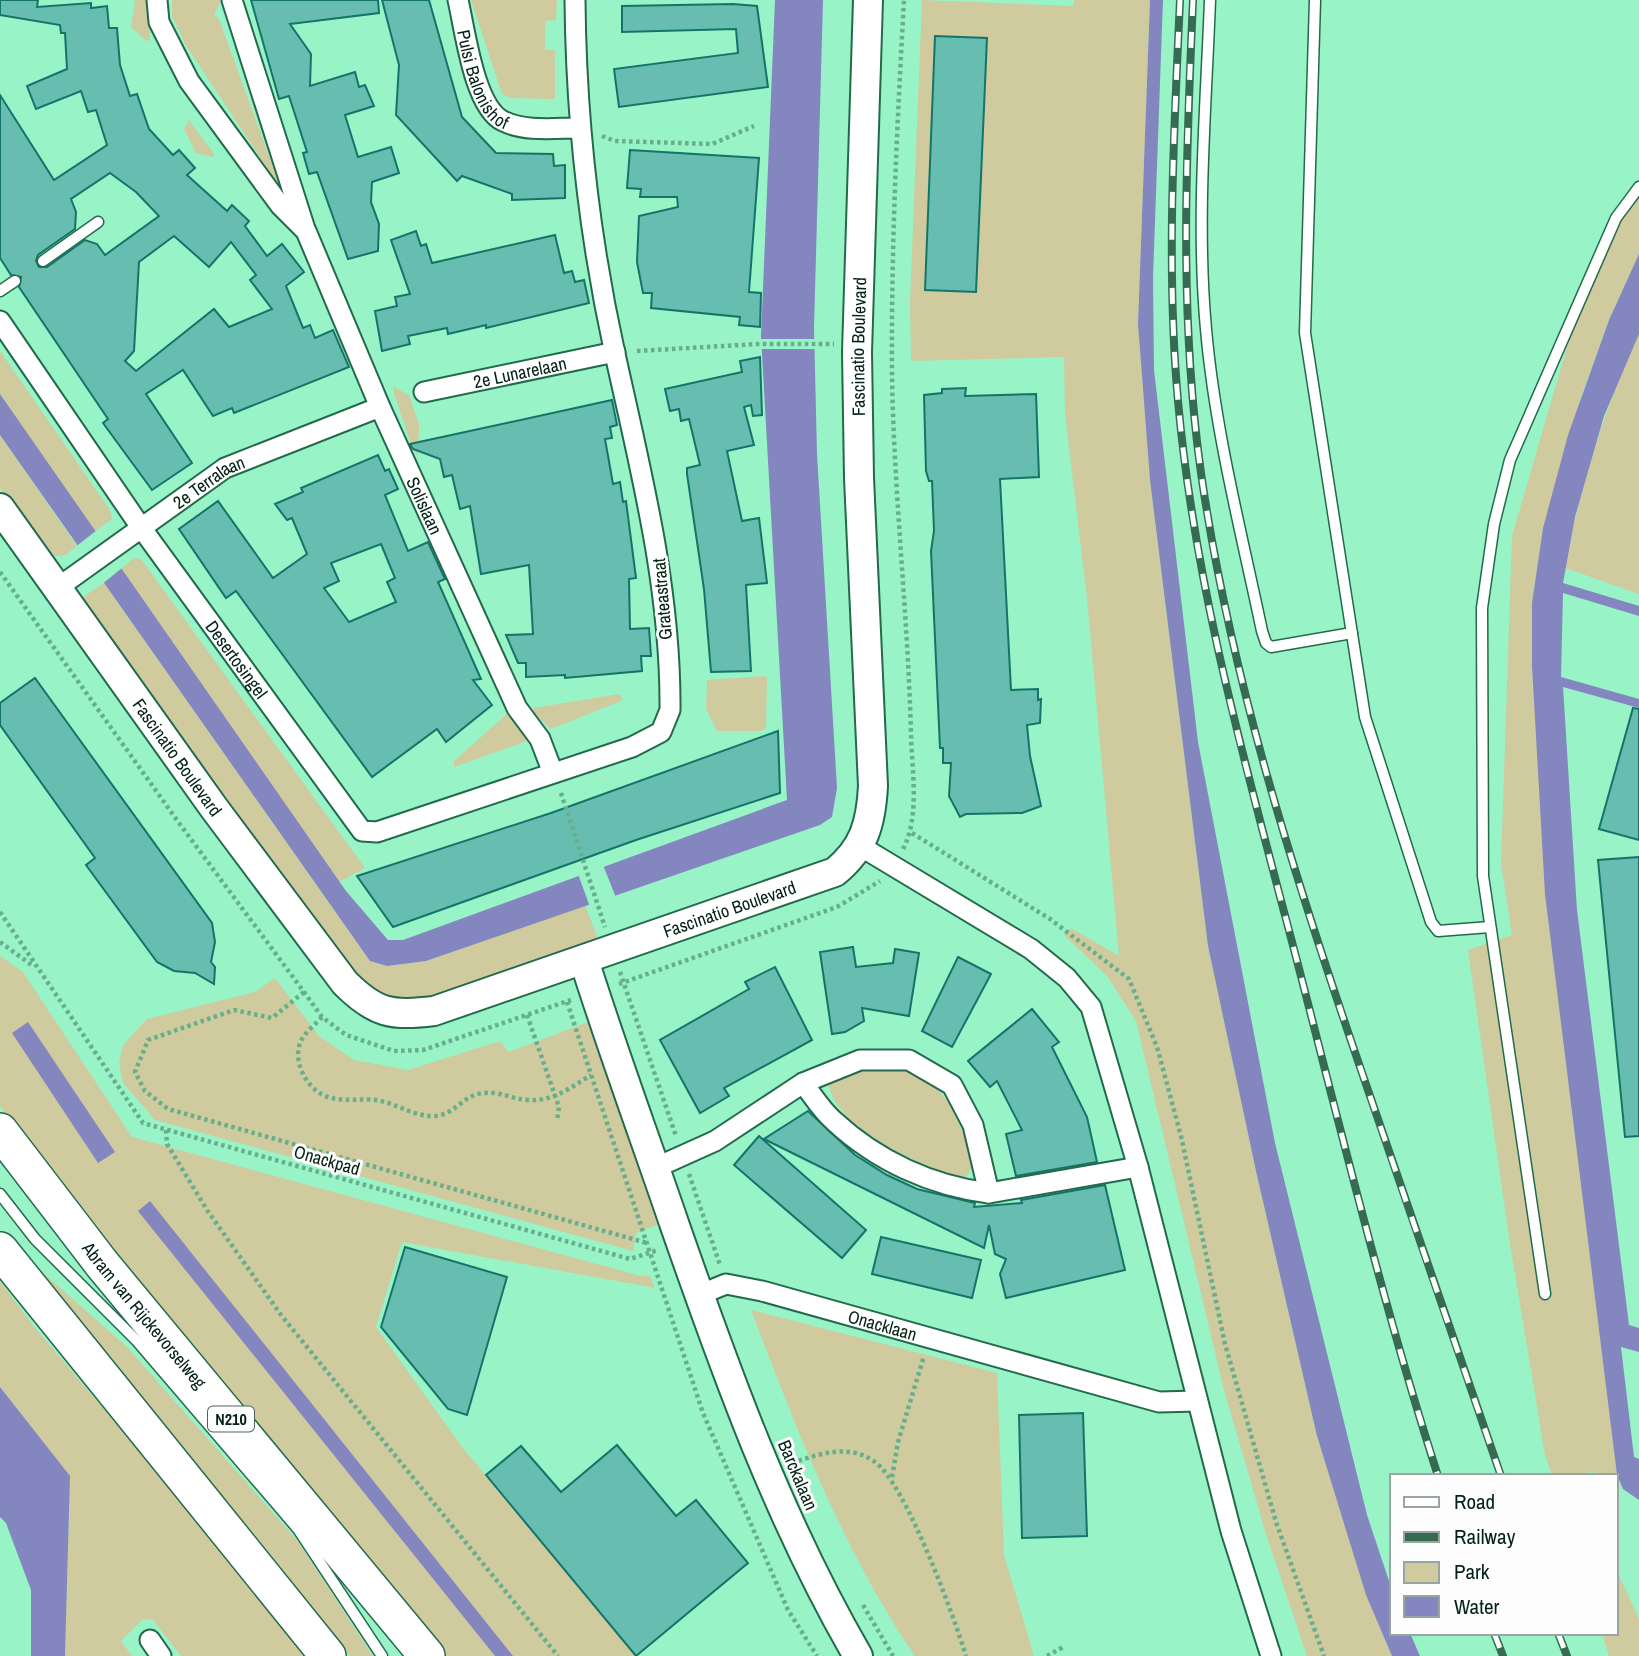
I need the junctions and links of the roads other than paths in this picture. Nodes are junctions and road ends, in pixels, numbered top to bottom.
1 (157, 0) edge
2 (232, 0) edge
3 (458, 0) edge
4 (575, 0) edge
5 (868, 0) edge
6 (1210, 0) edge
7 (1315, 0) edge
8 (579, 128) junction
9 (1639, 187) edge
10 (98, 222) dead end
11 (306, 230) junction
12 (43, 261) dead end
13 (15, 281) dead end
14 (0, 291) edge
15 (0, 321) edge
16 (615, 352) junction
17 (424, 392) dead end
18 (380, 407) junction
19 (0, 508) edge
20 (133, 531) junction
21 (66, 580) junction
22 (1352, 633) junction
23 (552, 773) junction
24 (860, 846) junction
25 (1490, 927) junction
26 (584, 960) junction
27 (803, 1083) junction
28 (0, 1131) edge
29 (1138, 1167) junction
30 (655, 1168) junction
31 (989, 1193) junction
32 (0, 1195) edge
33 (0, 1250) edge
34 (1545, 1294) dead end
35 (698, 1295) junction
36 (1197, 1401) junction
37 (328, 1656) edge
38 (382, 1656) edge
39 (427, 1656) edge
40 (858, 1656) edge
41 (1271, 1656) edge

1 - 11 street, Solislaan
2 - 11 street, Solislaan
3 - 8 street, Pulsi Balonishof
4 - 8 street, Grateastraat
5 - 24 street, Fascinatio Boulevard
6 - 22 lane
7 - 22 lane
8 - 16 street, Grateastraat
9 - 25 lane
10 - 12 lane
11 - 18 street, Solislaan
13 - 14 lane
15 - 20 street, Desertosingel
16 - 17 street, 2e Lunarelaan
16 - 23 street, Grateastraat
18 - 20 street, 2e Terralaan
18 - 23 street, Solislaan
19 - 21 street, Fascinatio Boulevard
20 - 21 street, 2e Terralaan
20 - 23 street, Desertosingel
21 - 26 street, Fascinatio Boulevard
22 - 25 lane
24 - 26 street, Fascinatio Boulevard
24 - 29 street
25 - 34 lane
26 - 30 street
27 - 30 street
27 - 31 street
27 - 31 street
28 - 39 highway, Abram van Rijckevorselweg / N210
29 - 31 street
29 - 36 street
30 - 35 street
32 - 38 lane, Abram van Rijckevorselweg / N210
33 - 37 highway
35 - 36 street, Onacklaan
35 - 40 street, Barckalaan
36 - 41 street

